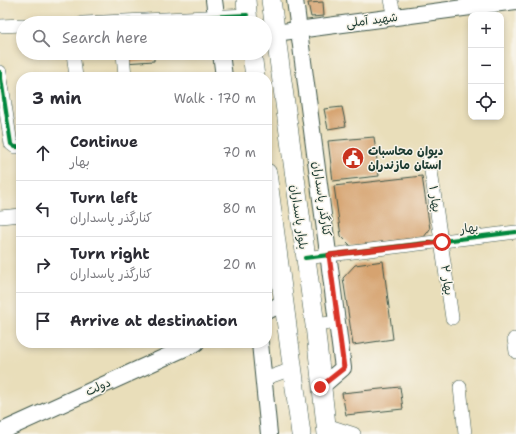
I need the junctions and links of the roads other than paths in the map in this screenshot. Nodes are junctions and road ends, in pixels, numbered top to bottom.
1 (214, 0) edge
2 (271, 0) edge
3 (295, 0) edge
4 (391, 0) edge
5 (516, 1) edge
6 (247, 13) edge
7 (216, 16) edge
8 (234, 16) edge
9 (395, 17) junction
10 (16, 25) edge
11 (0, 26) edge
12 (299, 29) junction
13 (275, 33) junction
14 (74, 60) edge
15 (124, 60) edge
16 (222, 60) edge
17 (253, 60) edge
18 (0, 72) edge
19 (75, 72) edge
20 (125, 72) edge
21 (223, 72) edge
22 (254, 72) edge
23 (16, 147) edge
24 (429, 157) dead end
25 (16, 215) edge
26 (0, 217) edge
27 (516, 232) edge
28 (442, 242) junction
29 (272, 252) edge
30 (329, 255) junction
31 (305, 258) junction
32 (275, 307) edge
33 (452, 318) dead end
34 (338, 322) junction
35 (315, 325) junction
36 (185, 348) edge
37 (261, 348) edge
38 (292, 369) junction
39 (264, 379) junction
40 (320, 387) junction
41 (460, 387) dead end
42 (326, 430) edge
43 (0, 432) edge
44 (269, 434) edge
45 (301, 434) edge
46 (354, 434) edge
47 (466, 434) edge

1 - 7 main road
2 - 13 highway, بلوار پاسداران
3 - 12 main road, کنارگذر پاسداران
4 - 9 street
5 - 9 main road, شهید آملی
6 - 8 street
9 - 12 main road, شهید آملی
10 - 11 street
12 - 13 main road, شهید آملی
12 - 30 main road, کنارگذر پاسداران
13 - 31 highway, بلوار پاسداران
14 - 19 street
15 - 20 street
16 - 21 main road
17 - 22 highway
18 - 23 street
24 - 28 street, بهار ۱
25 - 26 street
27 - 28 street, بهار
28 - 30 street, بهار
28 - 33 street, بهار ۲
29 - 32 highway
30 - 31 street, بهار
30 - 34 main road, کنارگذر پاسداران
31 - 35 highway, بلوار پاسداران
32 - 38 highway
34 - 35 street
34 - 40 main road, کنارگذر پاسداران
35 - 40 highway, بلوار پاسداران
36 - 43 main road, دولت
37 - 39 main road
38 - 39 street
38 - 45 highway
39 - 44 main road
40 - 42 highway, بلوار پاسداران
41 - 47 street
42 - 46 street

